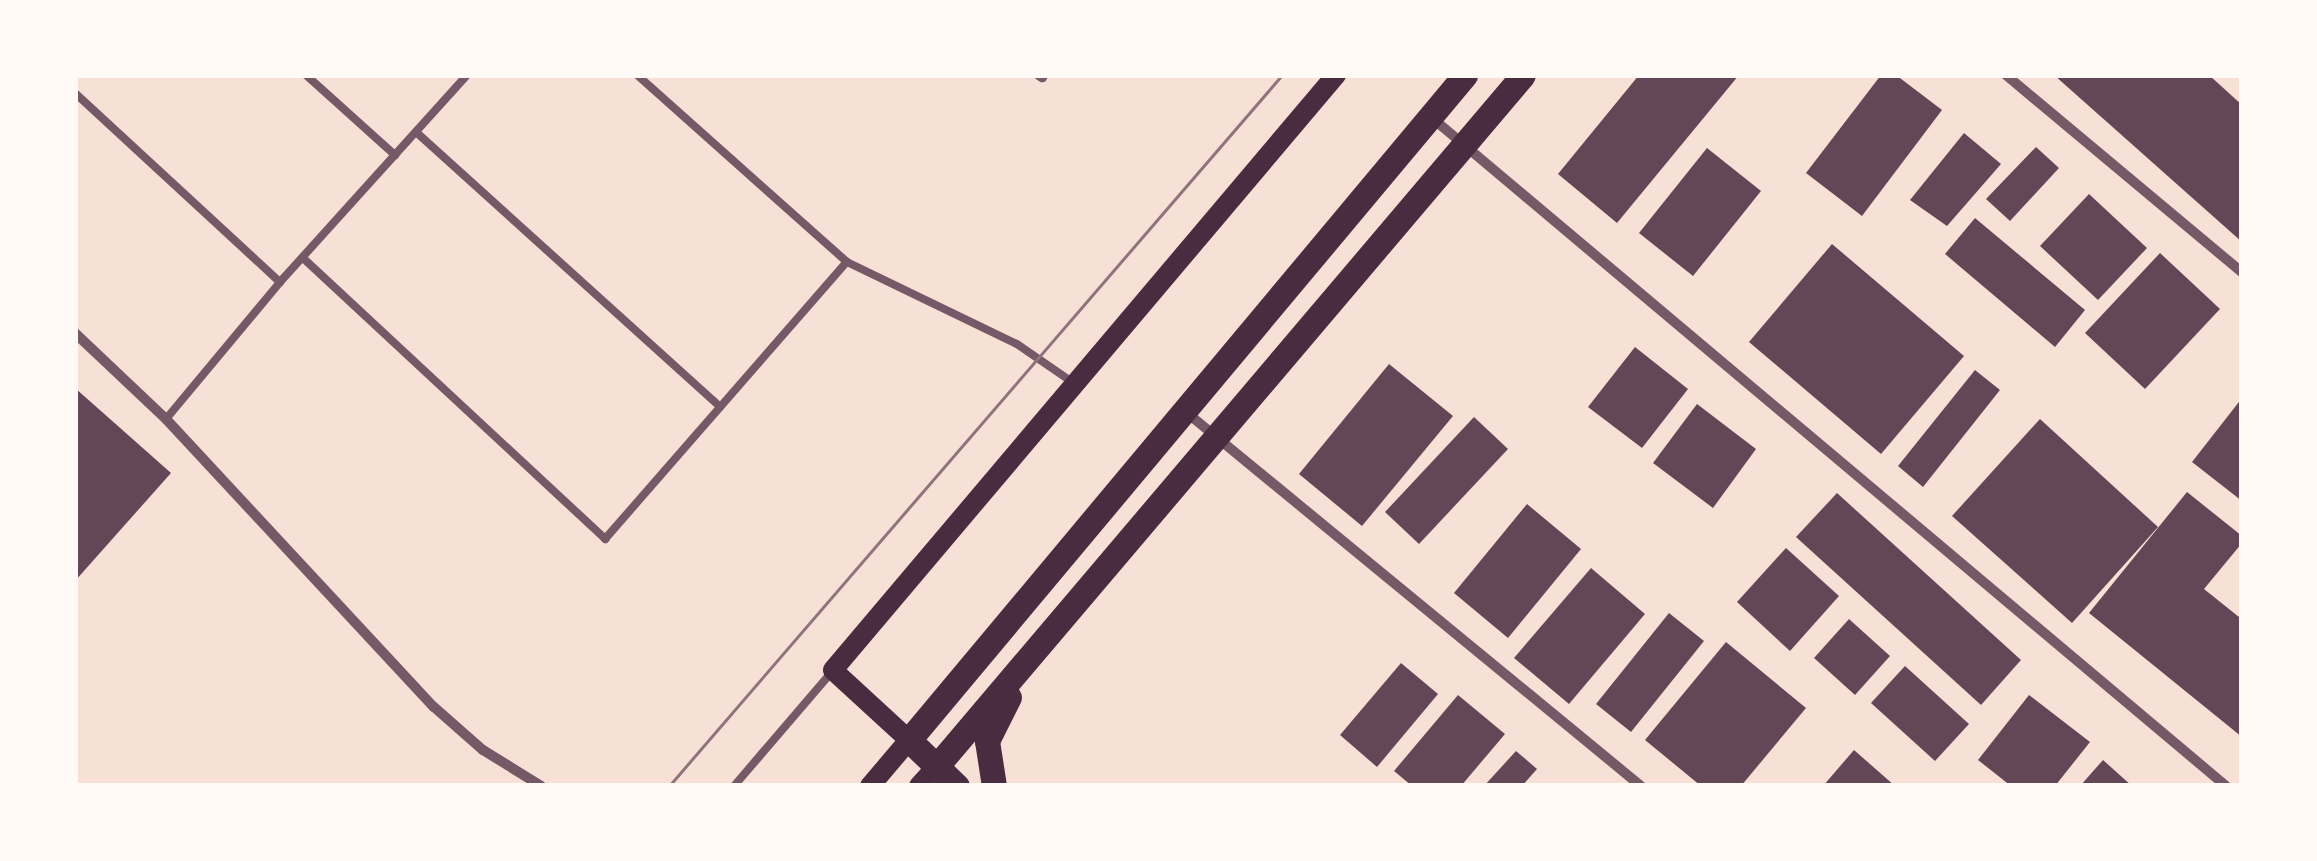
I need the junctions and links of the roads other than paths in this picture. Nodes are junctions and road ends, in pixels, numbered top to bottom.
1 (306, 75) edge
2 (467, 75) edge
3 (637, 75) edge
4 (1336, 75) edge
5 (1466, 75) edge
6 (1523, 75) edge
7 (2006, 75) edge
8 (75, 92) edge
9 (1431, 117) junction
10 (416, 132) junction
11 (1465, 144) junction
12 (395, 155) junction
13 (303, 258) junction
14 (846, 262) junction
15 (2242, 272) edge
16 (280, 282) junction
17 (75, 333) edge
18 (1075, 384) junction
19 (720, 408) junction
20 (1184, 410) junction
21 (166, 418) junction
22 (1216, 436) junction
23 (1024, 665) junction
24 (834, 670) junction
25 (908, 740) junction
26 (928, 776) edge
27 (541, 786) edge
28 (734, 786) edge
29 (870, 786) edge
30 (957, 786) edge
31 (994, 786) edge
32 (1641, 786) edge
33 (2226, 786) edge

1 - 12 lane
2 - 10 lane
3 - 14 lane
4 - 18 main road
5 - 9 main road
6 - 11 main road
7 - 15 street
8 - 16 lane
9 - 11 street
9 - 20 main road
10 - 12 lane
10 - 19 lane
11 - 22 main road
11 - 33 street
12 - 13 lane
13 - 16 lane
13 - 19 lane
14 - 18 lane
14 - 19 lane
16 - 21 lane
17 - 21 street
18 - 24 main road
20 - 22 street
20 - 25 main road
21 - 27 street
22 - 23 main road
22 - 32 street
23 - 26 main road
23 - 31 main road
24 - 25 main road
24 - 28 lane
25 - 26 main road
25 - 29 main road
26 - 30 main road

